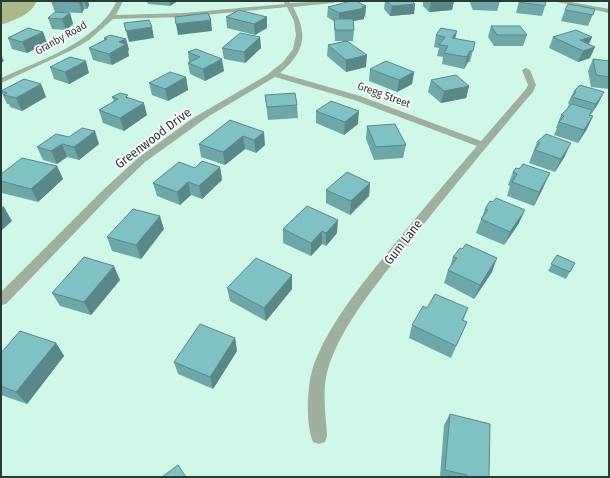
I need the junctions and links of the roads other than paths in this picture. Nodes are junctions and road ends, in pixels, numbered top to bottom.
1 (120, 1) edge
2 (334, 1) edge
3 (556, 1) edge
4 (288, 3) edge
5 (609, 11) edge
6 (113, 17) junction
7 (526, 70) dead end
8 (274, 74) junction
9 (1, 81) edge
10 (484, 144) junction
11 (1, 300) edge
12 (320, 436) dead end

1 - 6 street, Granby Road
2 - 4 street
3 - 5 street
4 - 6 street
4 - 8 street, Greenwood Drive
6 - 9 street, Granby Road
7 - 10 street, Gum Lane
8 - 10 street, Gregg Street
8 - 11 street, Greenwood Drive
10 - 12 street, Gum Lane

